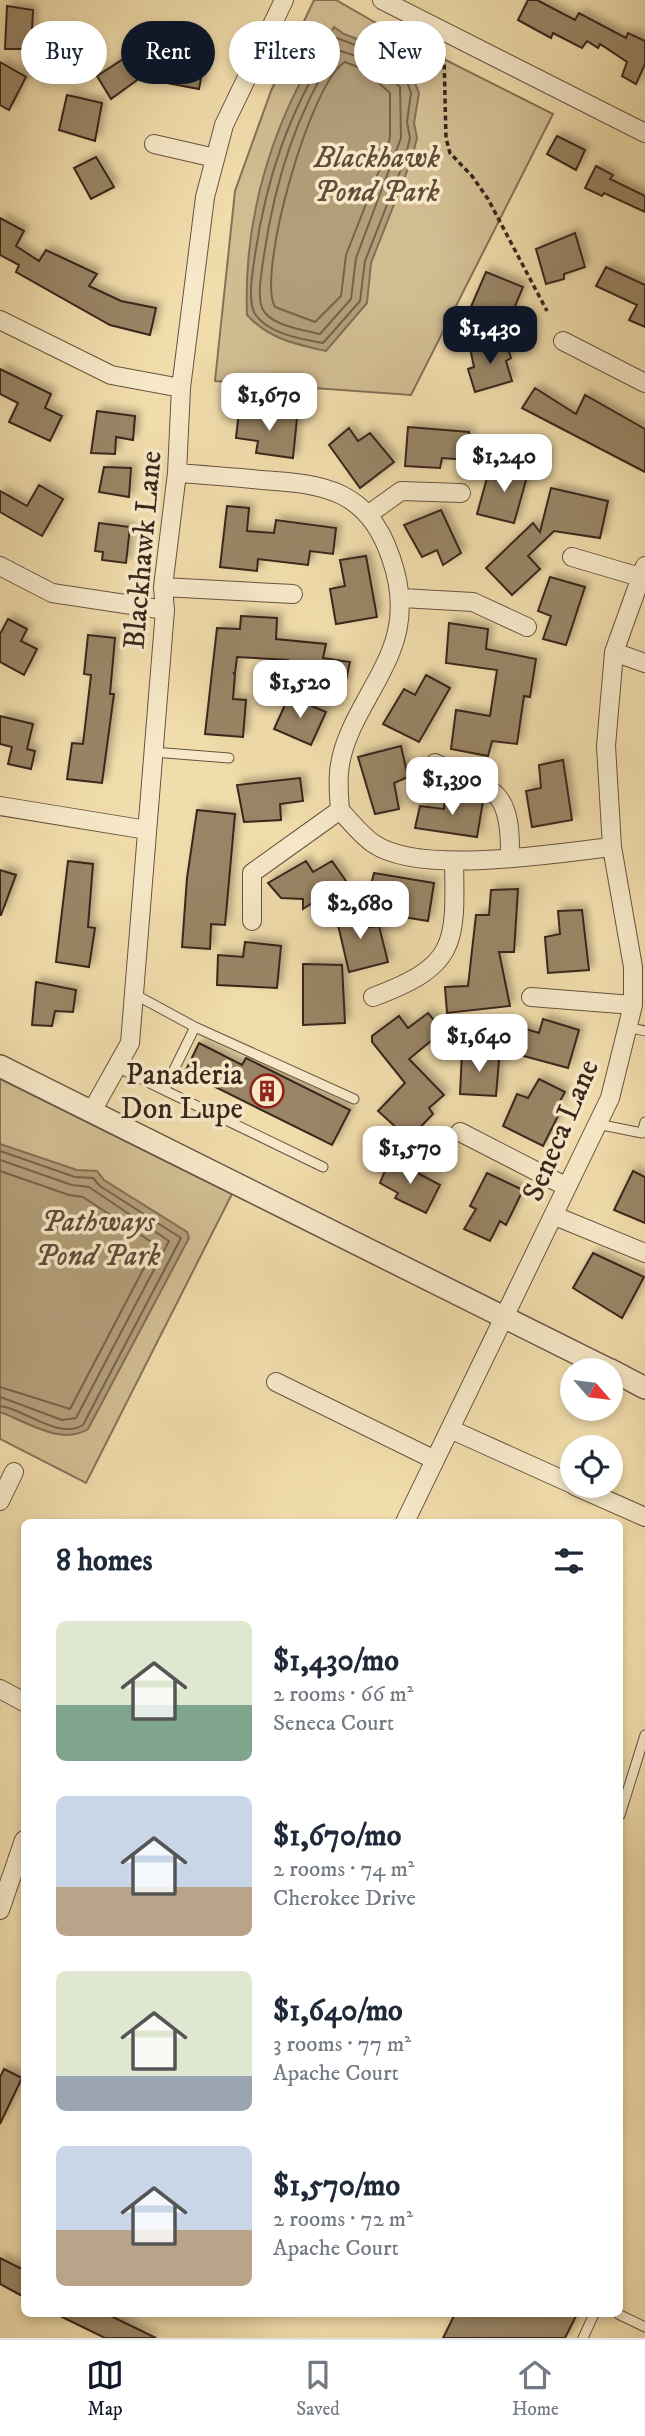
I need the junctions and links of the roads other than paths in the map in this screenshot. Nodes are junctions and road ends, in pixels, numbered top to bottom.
1 (284, 0) edge
2 (382, 0) edge
3 (645, 133) edge
4 (154, 144) dead end
5 (215, 158) junction
6 (0, 320) edge
7 (563, 341) dead end
8 (645, 383) edge
9 (181, 388) junction
10 (177, 473) junction
11 (461, 493) dead end
12 (369, 514) junction
13 (572, 557) dead end
14 (0, 566) edge
15 (643, 571) edge
16 (163, 587) junction
17 (293, 594) dead end
18 (402, 598) junction
19 (165, 610) junction
20 (527, 627) dead end
21 (614, 652) junction
22 (645, 663) edge
23 (153, 752) junction
24 (229, 758) dead end
25 (435, 763) dead end
26 (0, 806) edge
27 (340, 810) junction
28 (147, 830) junction
29 (612, 847) junction
30 (510, 857) junction
31 (454, 861) junction
32 (252, 921) dead end
33 (639, 969) edge
34 (134, 994) junction
35 (373, 997) dead end
36 (531, 997) dead end
37 (633, 1004) junction
38 (195, 1027) junction
39 (636, 1029) edge
40 (0, 1066) edge
41 (117, 1067) junction
42 (164, 1090) junction
43 (355, 1099) dead end
44 (92, 1111) junction
45 (645, 1122) edge
46 (597, 1124) junction
47 (460, 1132) dead end
48 (323, 1167) dead end
49 (567, 1186) junction
50 (555, 1216) junction
51 (645, 1253) edge
52 (505, 1317) junction
53 (587, 1358) edge
54 (623, 1376) edge
55 (276, 1382) dead end
56 (645, 1388) edge
57 (450, 1429) junction
58 (435, 1460) junction
59 (14, 1472) dead end
60 (560, 1479) edge
61 (603, 1498) edge
62 (0, 1501) edge
63 (645, 1517) edge
64 (406, 1519) edge
65 (0, 1689) edge
66 (21, 1700) edge
67 (645, 1735) edge
68 (623, 1805) edge
69 (21, 1849) edge
70 (0, 1910) edge
71 (623, 2316) edge
72 (593, 2317) edge
73 (645, 2327) edge
74 (583, 2338) edge

1 - 5 street, Blackhawk Lane
2 - 3 street
4 - 5 street
5 - 9 street, Blackhawk Lane
6 - 9 street
7 - 8 street
9 - 10 street, Blackhawk Lane
10 - 12 street
10 - 16 street, Blackhawk Lane
11 - 12 street
12 - 18 street
13 - 15 street
14 - 19 street
15 - 21 street, Seneca Lane
16 - 17 street
16 - 19 street, Blackhawk Lane
18 - 20 street
18 - 27 street
19 - 23 street, Blackhawk Lane
21 - 22 street
21 - 29 street, Seneca Lane
23 - 24 lane
23 - 28 street, Blackhawk Lane
25 - 30 street
26 - 28 street
27 - 31 street
27 - 32 street
28 - 34 street, Blackhawk Lane
29 - 30 street
29 - 33 street, Seneca Lane
30 - 31 street
31 - 35 street
33 - 37 street, Seneca Lane
34 - 38 lane
34 - 41 street, Blackhawk Lane
36 - 37 street
37 - 39 street, Seneca Lane
38 - 42 lane
38 - 43 lane
39 - 46 street, Seneca Lane
40 - 44 street
41 - 42 lane
41 - 44 street, Blackhawk Lane
42 - 48 lane
44 - 52 street
45 - 46 lane
46 - 49 street, Seneca Lane
47 - 49 street
49 - 50 street, Seneca Lane
50 - 51 street
50 - 52 street, Seneca Lane
52 - 53 street
52 - 57 street, Seneca Lane
54 - 56 street
55 - 58 street
57 - 58 street, Seneca Lane
57 - 60 street
58 - 64 street, Seneca Lane
59 - 62 street
61 - 63 street
65 - 66 street
67 - 68 lane
69 - 70 street
71 - 73 lane
72 - 74 lane

